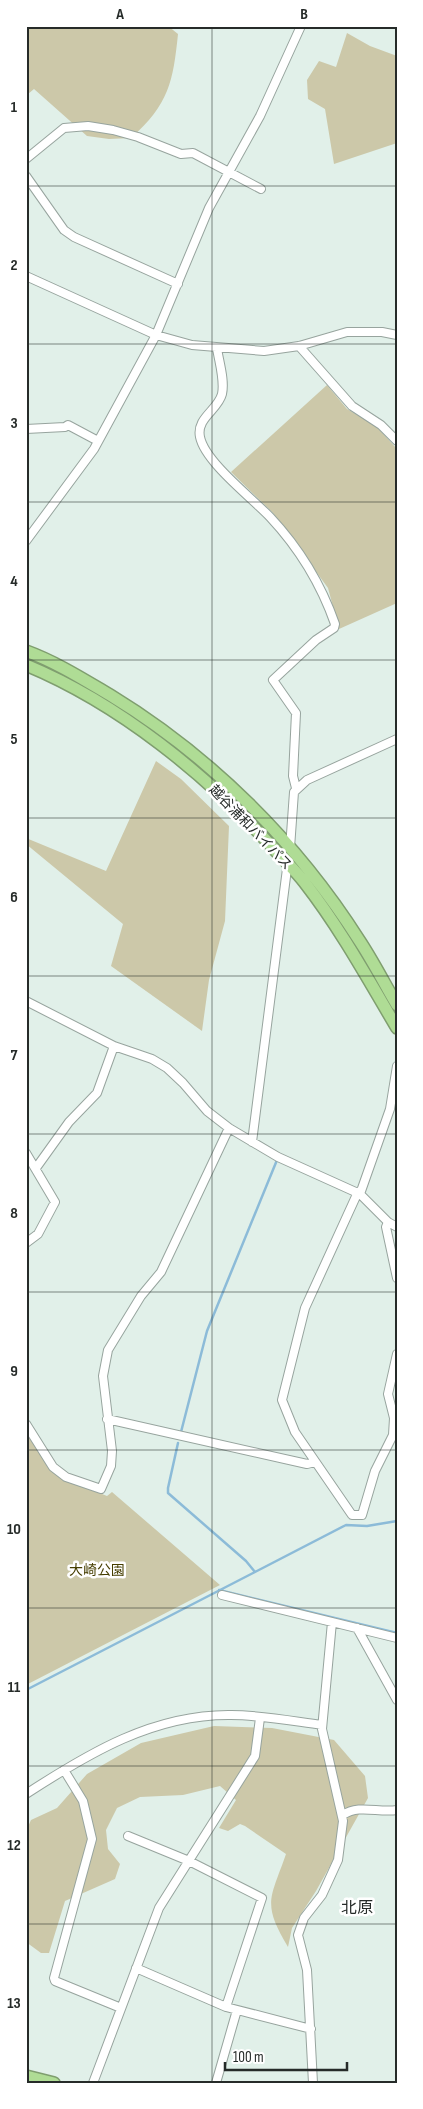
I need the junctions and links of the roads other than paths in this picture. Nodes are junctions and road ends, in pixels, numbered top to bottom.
1 (301, 26) edge
2 (26, 159) edge
3 (229, 171) junction
4 (26, 176) edge
5 (261, 189) dead end
6 (26, 276) edge
7 (178, 284) junction
8 (156, 335) junction
9 (397, 335) edge
10 (299, 346) junction
11 (217, 348) junction
12 (26, 429) edge
13 (397, 441) edge
14 (98, 442) junction
15 (26, 541) edge
16 (26, 651) edge
17 (26, 665) edge
18 (397, 739) edge
19 (296, 788) junction
20 (290, 847) junction
21 (288, 864) junction
22 (26, 1001) edge
23 (397, 1005) edge
24 (397, 1028) edge
25 (114, 1046) junction
26 (396, 1066) edge
27 (229, 1128) junction
28 (252, 1142) junction
29 (26, 1152) edge
30 (36, 1168) junction
31 (359, 1193) junction
32 (388, 1222) junction
33 (397, 1227) edge
34 (26, 1242) edge
35 (397, 1278) edge
36 (397, 1354) edge
37 (107, 1419) junction
38 (26, 1424) edge
39 (315, 1462) junction
40 (222, 1595) dead end
41 (332, 1622) junction
42 (357, 1628) junction
43 (397, 1638) edge
44 (397, 1700) edge
45 (260, 1718) junction
46 (322, 1725) junction
47 (64, 1770) junction
48 (26, 1794) edge
49 (397, 1810) edge
50 (342, 1815) junction
51 (128, 1836) dead end
52 (189, 1861) junction
53 (136, 1968) junction
54 (226, 2007) junction
55 (121, 2008) junction
56 (237, 2010) junction
57 (311, 2028) junction
58 (26, 2076) edge
59 (54, 2083) edge
60 (93, 2083) edge
61 (216, 2083) edge
62 (313, 2083) edge

1 - 3 street
2 - 3 street
3 - 5 street
3 - 7 street
4 - 7 street
6 - 8 street
7 - 8 street
8 - 11 street
8 - 14 street
9 - 10 street
10 - 11 street
10 - 13 street
11 - 19 street
12 - 14 street
14 - 15 street
16 - 20 highway, 越谷浦和バイパス
17 - 21 highway, 越谷浦和バイパス
18 - 19 street
19 - 20 street
20 - 21 street
20 - 23 highway, 越谷浦和バイパス
21 - 24 highway, 越谷浦和バイパス
21 - 28 street
22 - 25 street
25 - 27 street
25 - 30 street
26 - 31 street
27 - 28 street
27 - 37 street
28 - 31 street
29 - 30 street
30 - 34 street
31 - 32 street
31 - 39 street
32 - 33 street
32 - 35 street
36 - 39 street
37 - 38 street
37 - 39 street
40 - 41 street
41 - 42 street
41 - 46 street
42 - 43 street
42 - 44 street
45 - 46 street
45 - 47 street
45 - 52 street
46 - 50 street
47 - 48 street
47 - 55 street
49 - 50 street
50 - 57 street
51 - 52 street
52 - 53 street
52 - 54 street
53 - 54 street
53 - 55 street
54 - 56 street
55 - 60 street
56 - 57 street
56 - 61 street
57 - 62 street
58 - 59 highway

